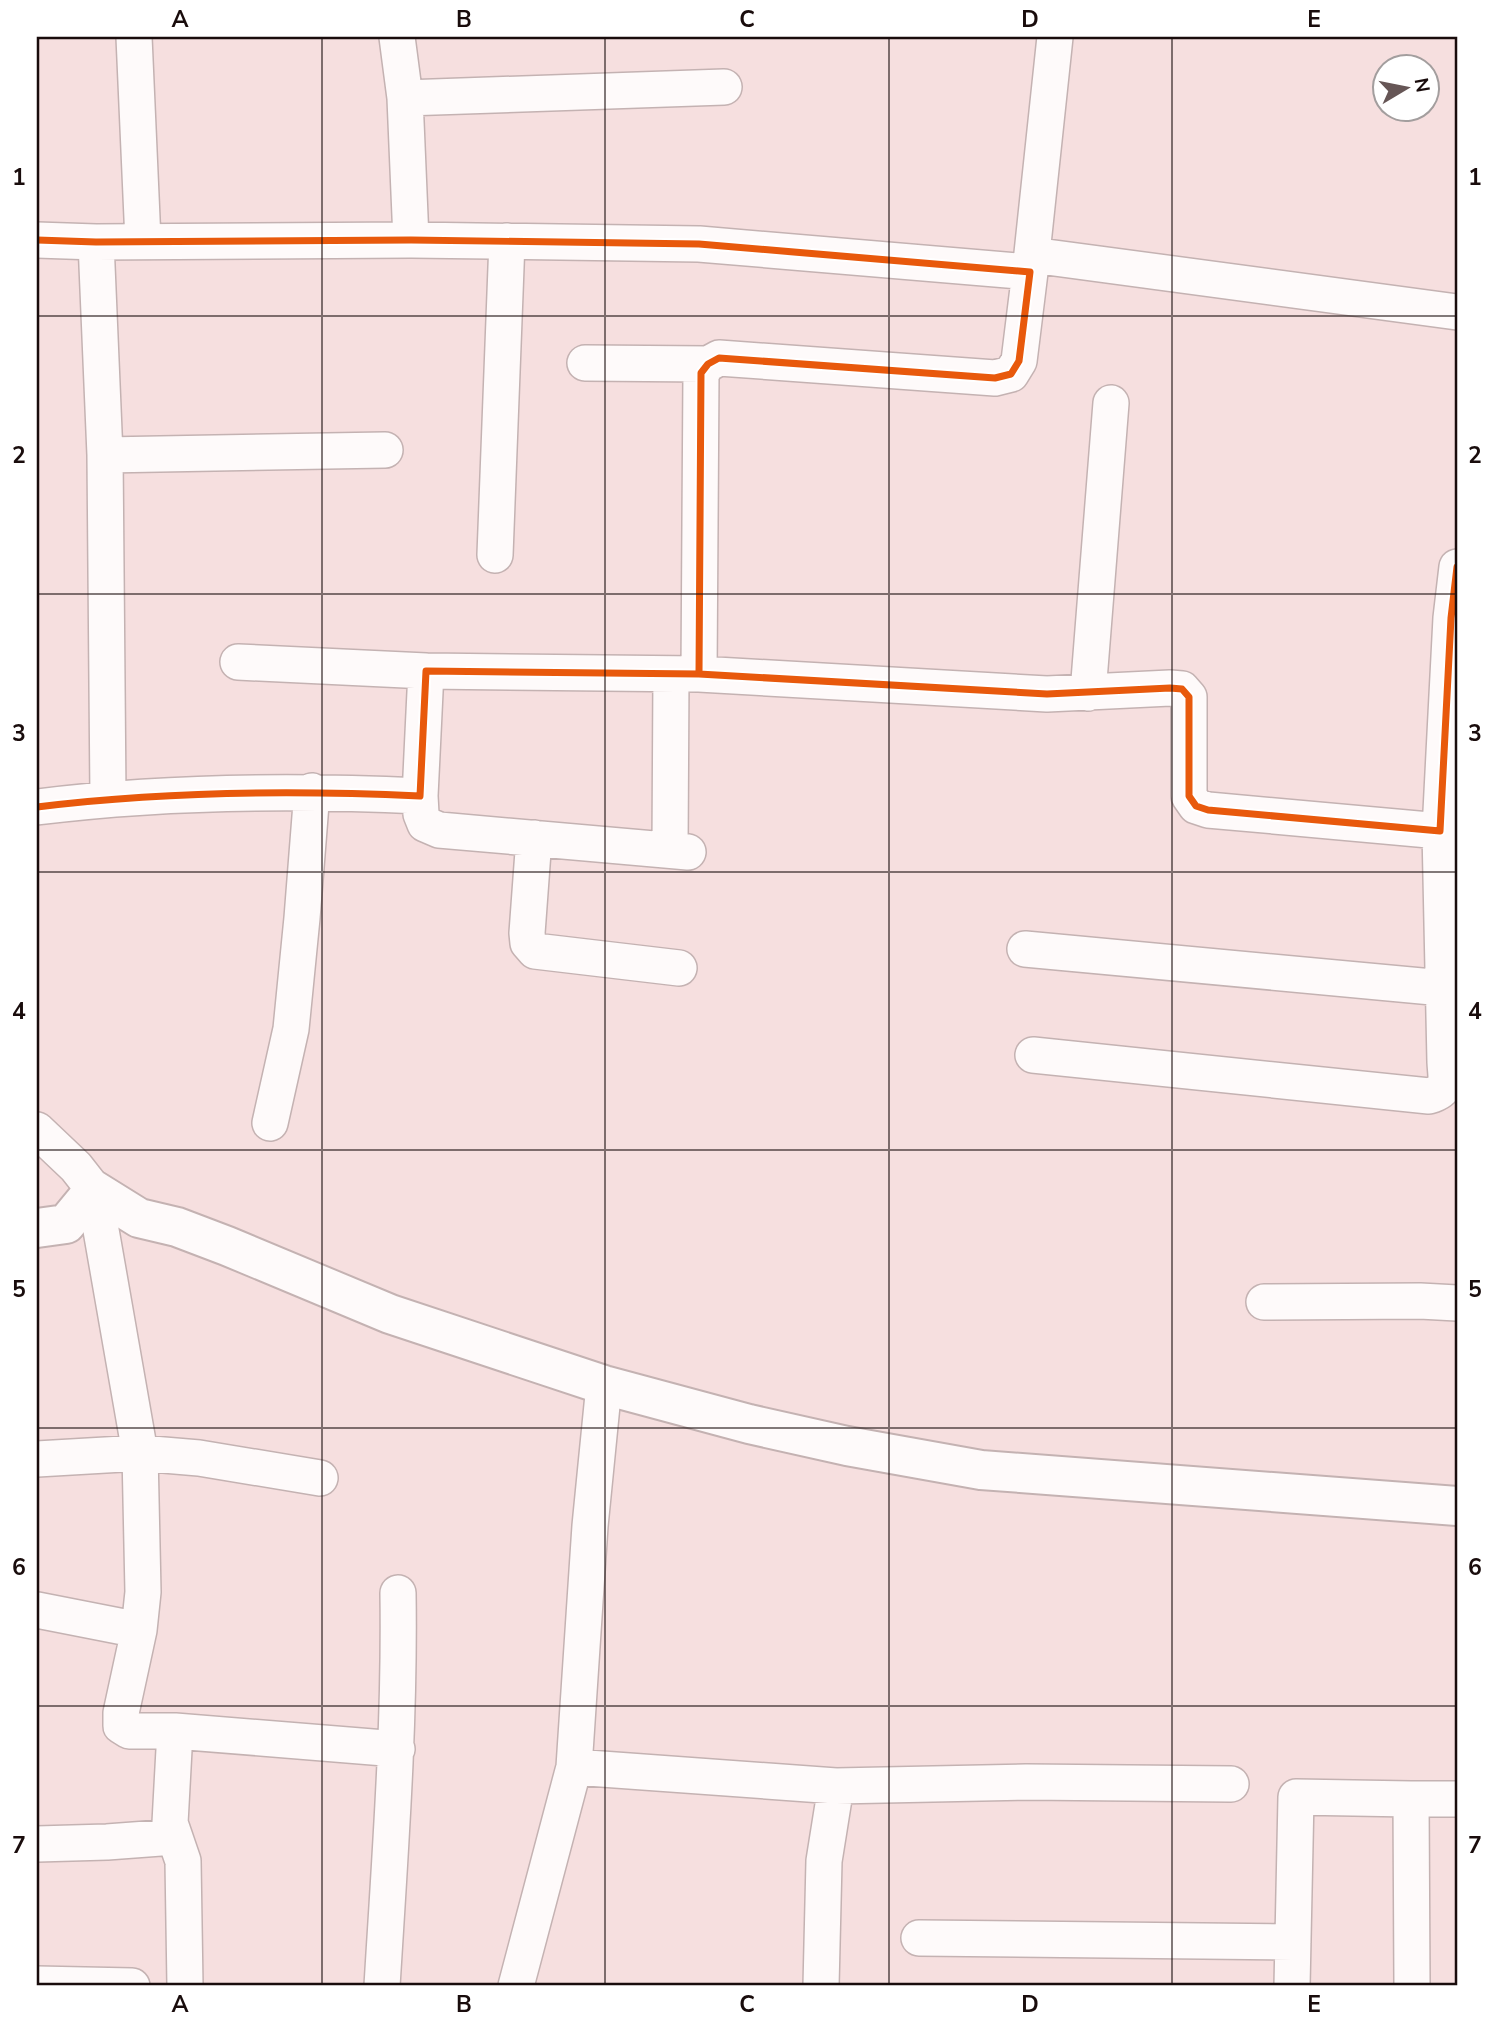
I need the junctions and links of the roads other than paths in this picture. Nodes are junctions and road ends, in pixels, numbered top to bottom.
1 (134, 37) edge
2 (397, 37) edge
3 (1055, 37) edge
4 (724, 87) dead end
5 (405, 98) junction
6 (37, 240) edge
7 (411, 240) junction
8 (143, 241) junction
9 (507, 241) junction
10 (96, 242) junction
11 (1031, 264) junction
12 (1457, 312) edge
13 (585, 363) dead end
14 (708, 364) junction
15 (1111, 403) dead end
16 (385, 450) dead end
17 (104, 455) junction
18 (495, 555) dead end
19 (1457, 567) edge
20 (238, 662) dead end
21 (426, 671) junction
22 (685, 674) junction
23 (1452, 692) edge
24 (1088, 693) junction
25 (312, 791) junction
26 (420, 796) junction
27 (108, 798) junction
28 (37, 807) edge
29 (1440, 831) junction
30 (534, 838) junction
31 (1025, 949) dead end
32 (679, 968) dead end
33 (1443, 988) junction
34 (1033, 1055) dead end
35 (1451, 1062) edge
36 (270, 1123) dead end
37 (37, 1130) edge
38 (94, 1189) junction
39 (37, 1228) edge
40 (1264, 1302) dead end
41 (1457, 1303) edge
42 (604, 1385) junction
43 (140, 1453) junction
44 (37, 1459) edge
45 (320, 1478) dead end
46 (1457, 1506) edge
47 (398, 1592) dead end
48 (37, 1610) edge
49 (139, 1630) junction
50 (175, 1731) junction
51 (397, 1749) junction
52 (574, 1767) junction
53 (1231, 1784) dead end
54 (836, 1786) junction
55 (1411, 1799) junction
56 (1457, 1799) edge
57 (174, 1837) junction
58 (37, 1844) edge
59 (919, 1938) dead end
60 (1293, 1942) junction
61 (37, 1984) edge
62 (132, 1986) edge
63 (185, 1986) edge
64 (382, 1986) edge
65 (516, 1986) edge
66 (821, 1986) edge
67 (1292, 1986) edge
68 (1412, 1986) edge

1 - 8 street
2 - 5 street
3 - 11 street
4 - 5 street
5 - 7 street
6 - 10 street
7 - 8 street
7 - 9 street
8 - 10 street
9 - 11 street
9 - 18 street
10 - 17 street
11 - 12 street
11 - 14 street
13 - 14 street
14 - 22 street
15 - 24 street
16 - 17 street
17 - 27 street
19 - 23 street
20 - 21 street
21 - 22 street
21 - 26 street
22 - 24 street
22 - 30 street
23 - 29 street
24 - 29 street
25 - 26 street
25 - 27 street
25 - 36 street
26 - 30 street
27 - 28 street
29 - 33 street
30 - 32 street
31 - 33 street
33 - 35 street
34 - 35 street
37 - 38 street
38 - 39 street
38 - 42 street
38 - 43 street
40 - 41 street
42 - 46 street
42 - 52 street
43 - 44 street
43 - 45 street
43 - 49 street
47 - 51 street
48 - 49 street
49 - 50 street
50 - 51 street
50 - 57 street
51 - 64 street
52 - 54 street
52 - 65 street
53 - 54 street
54 - 66 street
55 - 56 street
55 - 60 street
55 - 68 street
57 - 58 street
57 - 63 street
59 - 60 street
60 - 67 street
61 - 62 street

